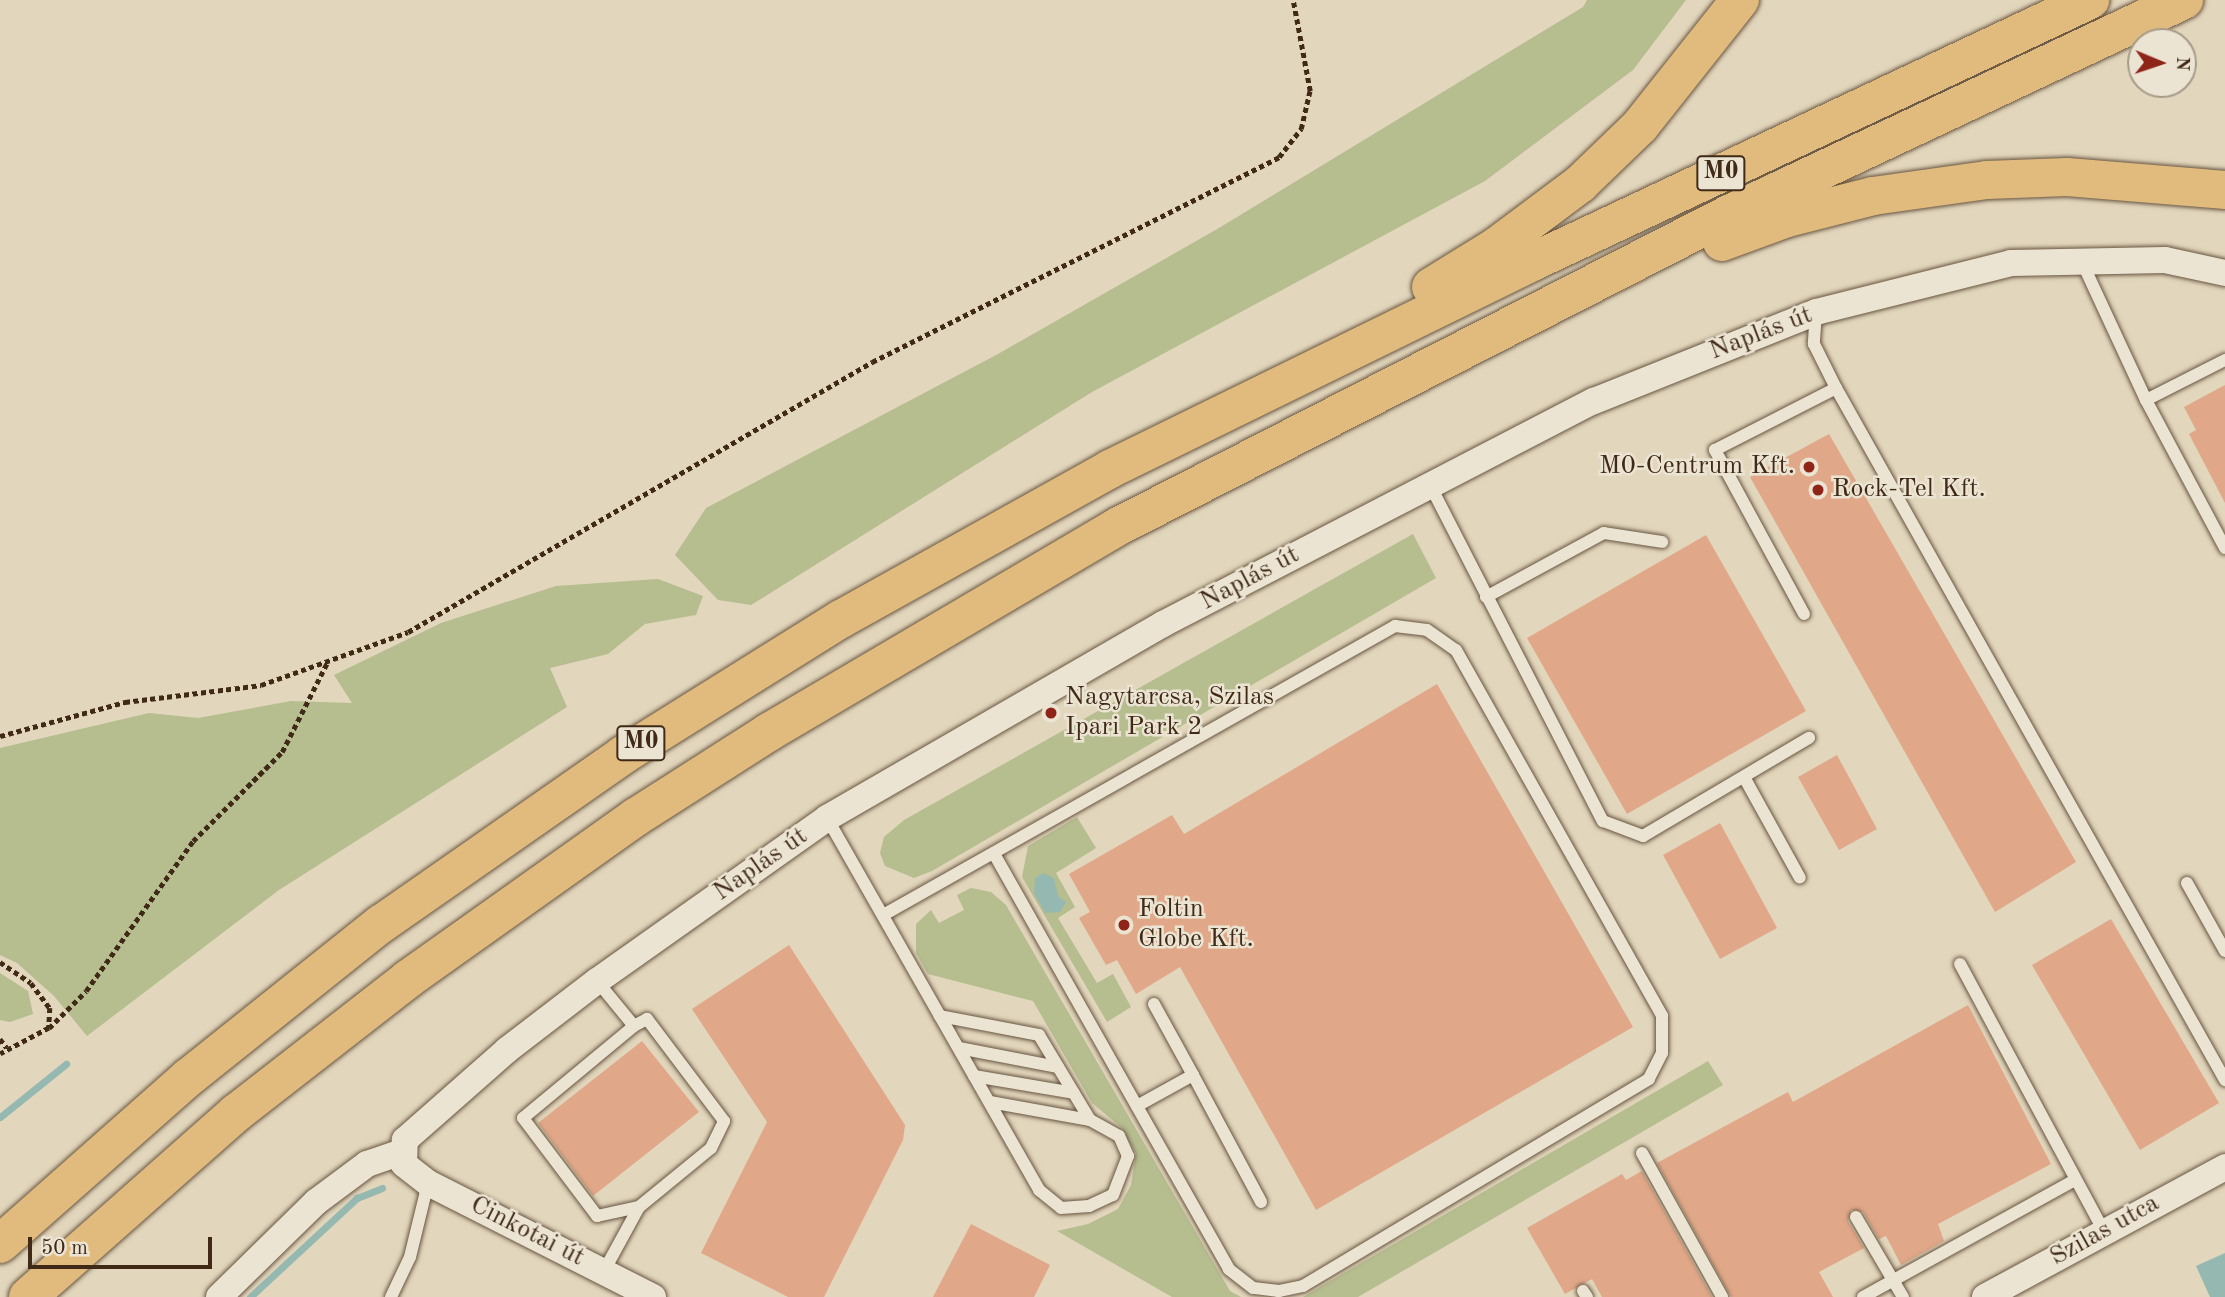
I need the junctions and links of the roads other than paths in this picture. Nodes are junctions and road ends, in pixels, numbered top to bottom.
1 (1740, 0) edge
2 (2090, 0) edge
3 (2184, 0) edge
4 (2225, 190) edge
5 (2081, 260) junction
6 (2225, 273) edge
7 (1612, 275) junction
8 (1816, 312) junction
9 (1353, 349) junction
10 (2225, 360) edge
11 (1836, 388) junction
12 (2146, 400) junction
13 (1430, 485) junction
14 (1662, 541) dead end
15 (2225, 548) edge
16 (1486, 597) junction
17 (1804, 614) dead end
18 (1809, 738) dead end
19 (1744, 777) junction
20 (827, 818) junction
21 (994, 853) junction
22 (1800, 878) dead end
23 (2187, 883) dead end
24 (885, 914) junction
25 (2225, 951) edge
26 (1960, 964) dead end
27 (597, 981) junction
28 (1154, 1004) dead end
29 (940, 1016) junction
30 (634, 1026) junction
31 (959, 1048) junction
32 (1058, 1067) junction
33 (1193, 1075) junction
34 (975, 1076) junction
35 (2225, 1080) edge
36 (1074, 1093) junction
37 (990, 1102) junction
38 (1137, 1105) junction
39 (1090, 1120) junction
40 (1642, 1153) dead end
41 (403, 1158) junction
42 (2225, 1167) edge
43 (2073, 1181) junction
44 (428, 1182) junction
45 (1261, 1202) dead end
46 (639, 1207) junction
47 (1856, 1217) dead end
48 (2103, 1230) junction
49 (0, 1244) edge
50 (604, 1271) junction
51 (1893, 1280) junction
52 (28, 1297) edge
53 (219, 1297) edge
54 (391, 1297) edge
55 (653, 1297) edge
56 (1722, 1297) edge
57 (1863, 1297) edge
58 (1903, 1297) edge
59 (1986, 1297) edge

1 - 9 highway
2 - 9 highway, M0
3 - 7 highway, M0
4 - 7 highway
5 - 6 street, Naplás út
5 - 8 street, Naplás út
5 - 12 lane
7 - 52 highway, M0
8 - 11 lane
8 - 13 street, Naplás út
9 - 49 highway, M0
10 - 12 lane
11 - 17 lane
11 - 35 lane
12 - 15 lane
13 - 16 lane
13 - 20 street, Naplás út
14 - 16 lane
16 - 19 lane
18 - 19 lane
19 - 22 lane
20 - 24 lane
20 - 27 street, Naplás út
21 - 24 lane
21 - 38 lane
21 - 38 lane
23 - 25 lane
24 - 29 lane
26 - 43 lane
27 - 30 lane
27 - 41 street, Naplás út
28 - 33 lane
29 - 31 lane
29 - 32 lane
30 - 46 lane
30 - 46 lane
31 - 32 lane
31 - 34 lane
32 - 36 lane
33 - 38 lane
33 - 45 lane
34 - 36 lane
34 - 37 lane
36 - 39 lane
37 - 39 lane
37 - 39 lane
40 - 56 lane
41 - 44 street, Cinkotai út
41 - 53 street
42 - 48 street, Szilas utca
43 - 48 lane
43 - 51 lane
44 - 50 street, Cinkotai út
44 - 54 lane
46 - 50 lane
47 - 51 lane
48 - 59 street, Szilas utca
50 - 55 street, Cinkotai út
51 - 57 lane
51 - 58 lane

